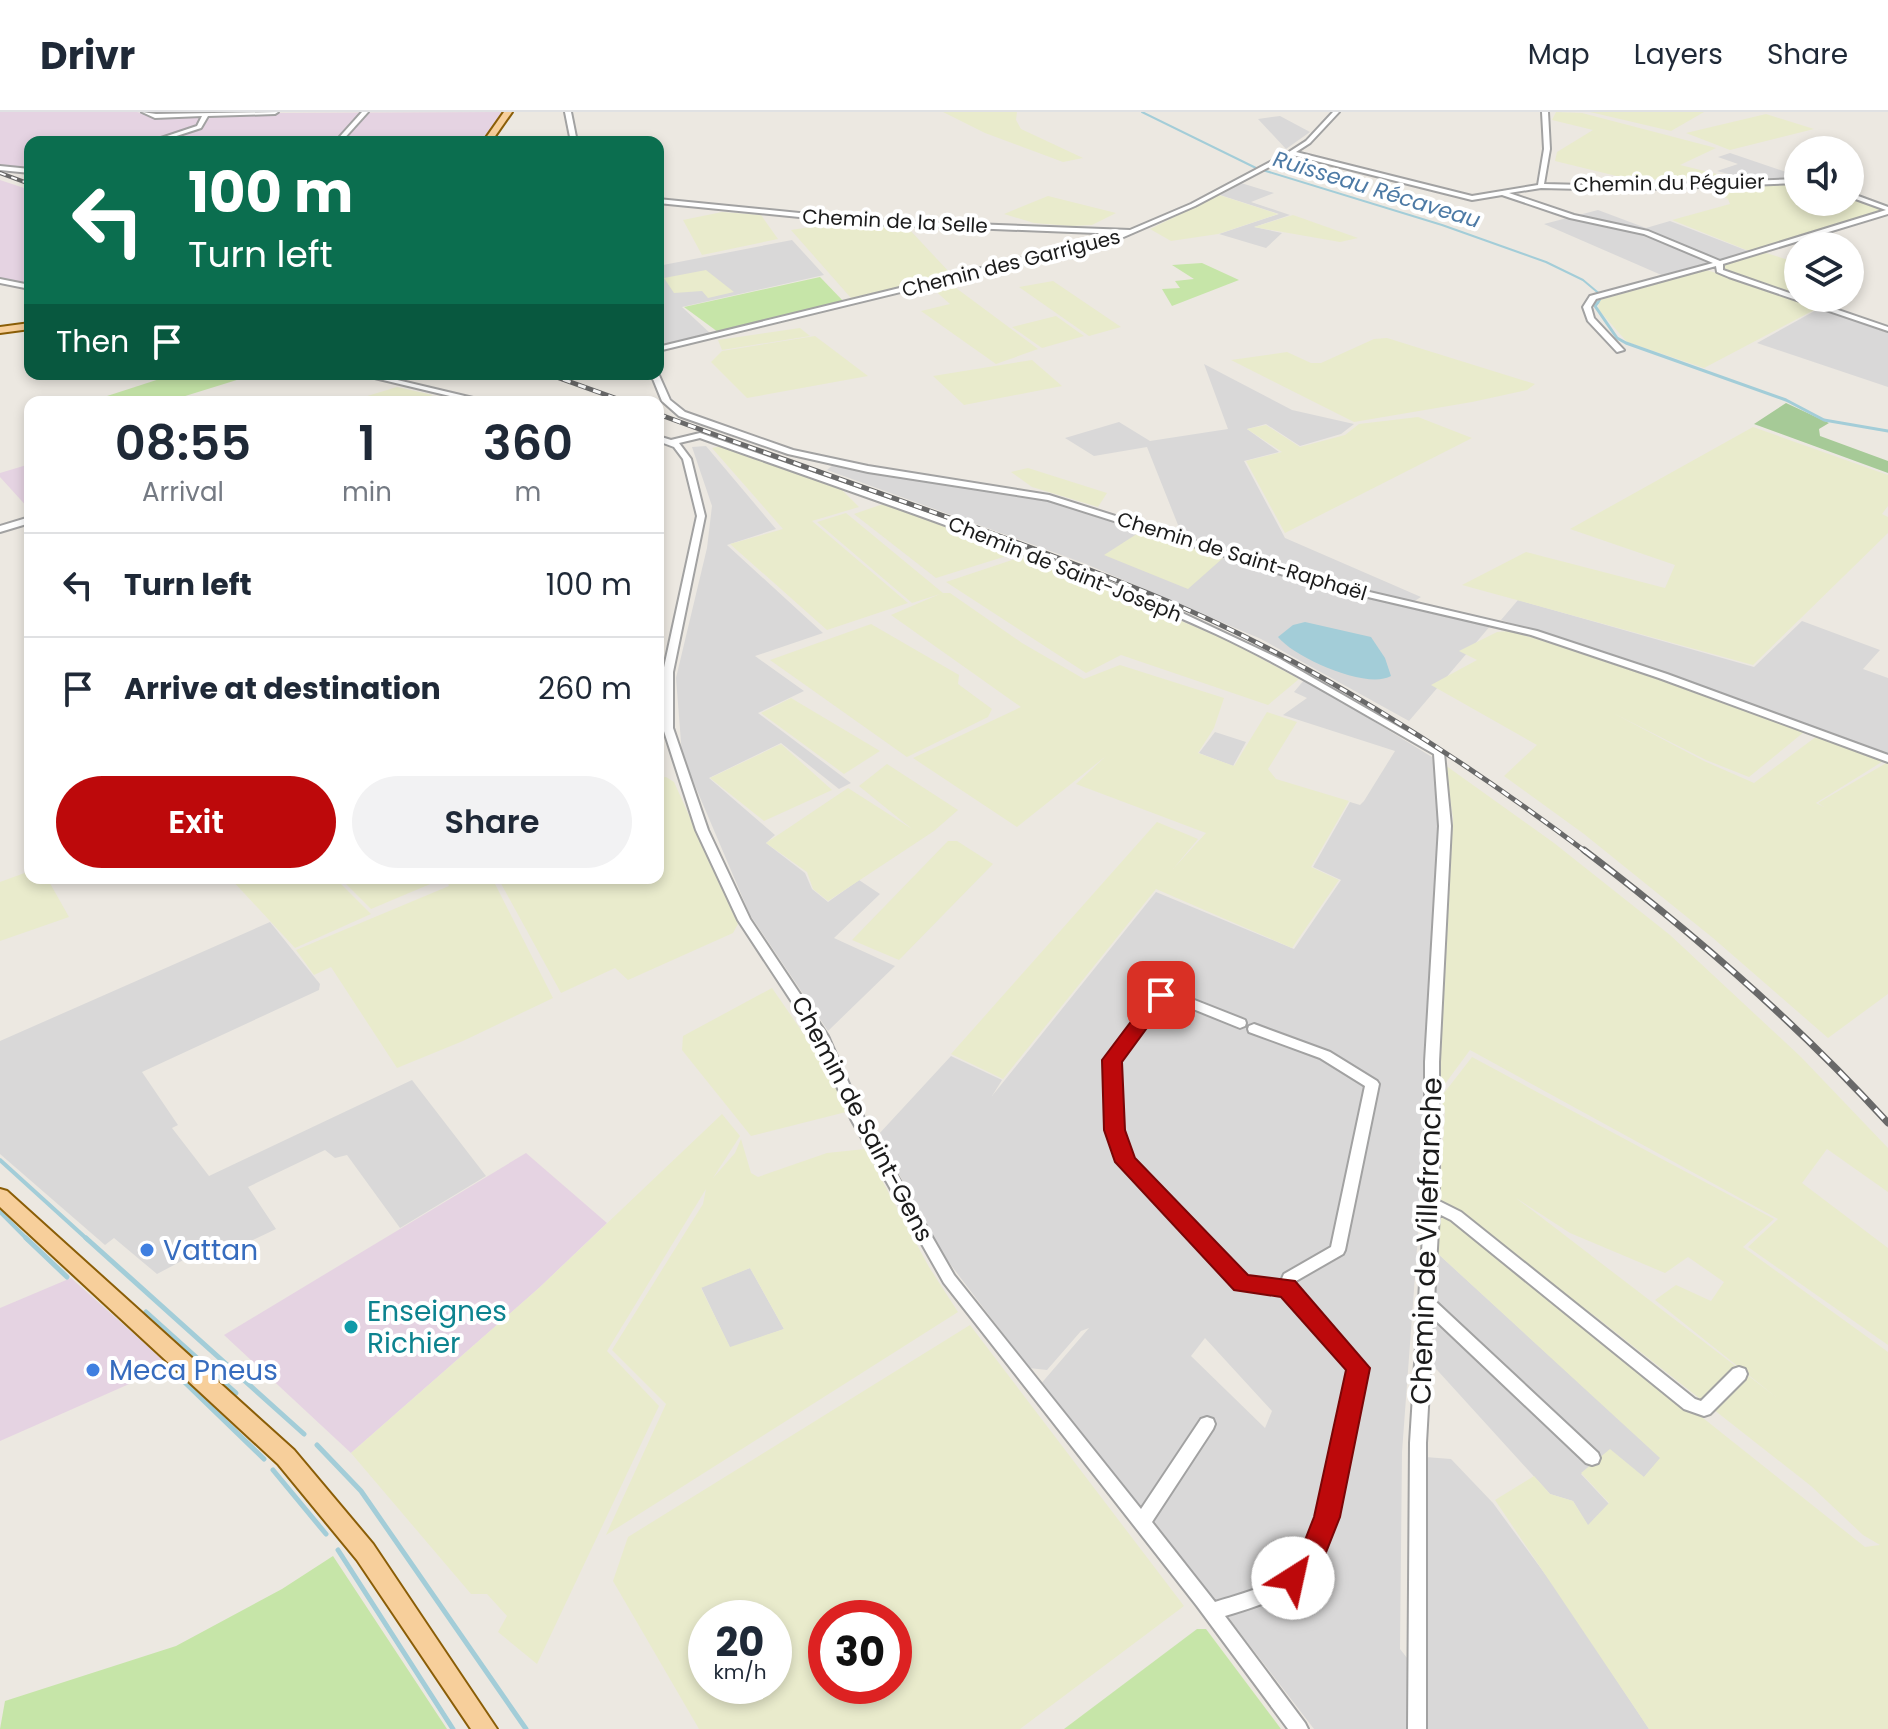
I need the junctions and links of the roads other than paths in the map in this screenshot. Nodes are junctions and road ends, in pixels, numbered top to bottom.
1 (145, 112) edge
2 (232, 112) edge
3 (275, 112) edge
4 (365, 112) edge
5 (508, 112) edge
6 (568, 112) edge
7 (1336, 112) edge
8 (1545, 112) edge
9 (206, 114) edge
10 (171, 136) edge
11 (343, 136) edge
12 (491, 136) edge
13 (573, 136) edge
14 (1291, 153) junction
15 (0, 168) edge
16 (24, 170) edge
17 (1784, 182) edge
18 (1541, 186) junction
19 (1499, 193) junction
20 (1864, 201) edge
21 (664, 202) edge
22 (1888, 210) edge
23 (1132, 232) junction
24 (1720, 263) junction
25 (3, 283) edge
26 (24, 286) edge
27 (24, 327) edge
28 (1888, 329) edge
29 (0, 330) edge
30 (664, 348) edge
31 (1620, 350) dead end
32 (388, 380) edge
33 (456, 396) edge
34 (664, 396) edge
35 (664, 440) edge
36 (673, 442) junction
37 (24, 522) edge
38 (0, 529) edge
39 (1439, 753) joint
40 (1888, 759) edge
41 (0, 1196) edge
42 (1432, 1204) junction
43 (1287, 1288) junction
44 (1427, 1303) junction
45 (1739, 1374) dead end
46 (1207, 1424) dead end
47 (1592, 1458) dead end
48 (1142, 1522) junction
49 (1211, 1612) junction
50 (485, 1729) edge
51 (1299, 1729) edge
52 (1417, 1729) edge

1 - 9 street
2 - 3 street
2 - 9 street
4 - 11 street
5 - 12 main road
6 - 13 street
7 - 14 street, Chemin des Garrigues
8 - 18 street, Chemin du Péguier
9 - 10 street
14 - 19 street, Chemin du Péguier
14 - 23 street, Chemin des Garrigues
15 - 16 street
17 - 18 street, Chemin du Péguier
18 - 19 street, Chemin du Péguier
19 - 24 street, Chemin du Péguier
20 - 22 street
21 - 23 street, Chemin de la Selle
22 - 24 street
23 - 30 street, Chemin des Garrigues
24 - 28 street, Chemin du Péguier
24 - 31 street
25 - 26 street
27 - 29 main road
32 - 33 street
34 - 40 street, Chemin de Saint-Raphaël
35 - 36 street
36 - 39 street, Chemin de Saint-Joseph
36 - 48 street, Chemin de Saint-Gens
37 - 38 street
39 - 42 street, Chemin de Villefranche
41 - 50 main road
42 - 44 street, Chemin de Villefranche
42 - 45 street
43 - 43 street
43 - 49 street
44 - 47 street
44 - 52 street, Chemin de Villefranche
46 - 48 street
48 - 49 street, Chemin de Saint-Gens
49 - 51 street, Chemin de Saint-Gens

